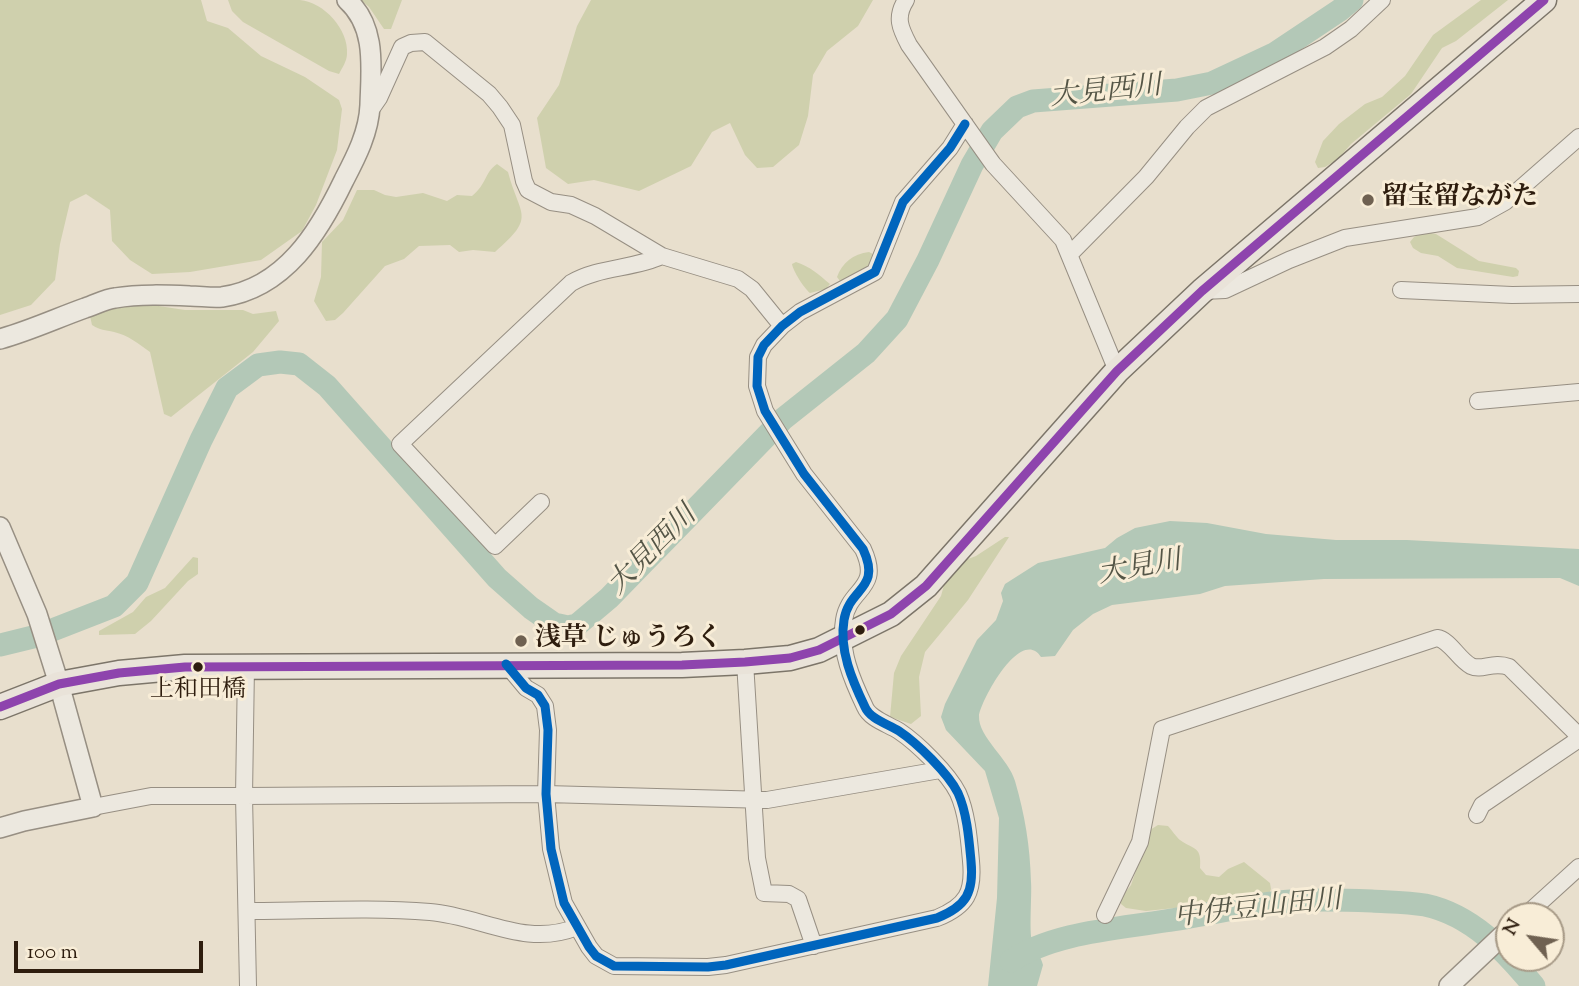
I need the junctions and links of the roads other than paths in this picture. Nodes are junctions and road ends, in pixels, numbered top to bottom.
1 (347, 0) edge
2 (1382, 0) edge
3 (1544, 0) edge
4 (900, 3) edge
5 (370, 111) junction
6 (968, 128) junction
7 (1579, 137) edge
8 (1070, 254) junction
9 (662, 256) junction
10 (1401, 290) dead end
11 (1202, 291) junction
12 (1579, 294) edge
13 (782, 326) junction
14 (0, 339) edge
15 (1117, 371) junction
16 (1579, 392) edge
17 (1478, 401) dead end
18 (541, 502) dead end
19 (0, 527) edge
20 (843, 638) junction
21 (746, 662) junction
22 (506, 664) junction
23 (246, 666) junction
24 (60, 684) junction
25 (0, 707) edge
26 (1579, 737) edge
27 (940, 770) junction
28 (546, 794) junction
29 (244, 796) junction
30 (754, 800) junction
31 (93, 807) junction
32 (1477, 815) dead end
33 (0, 828) edge
34 (1579, 867) edge
35 (1540, 902) edge
36 (247, 911) junction
37 (1105, 915) dead end
38 (577, 927) junction
39 (1495, 943) edge
40 (814, 946) junction
41 (1454, 984) edge
42 (248, 986) edge

1 - 5 street
2 - 8 street
3 - 11 main road
4 - 6 street
5 - 9 street
5 - 14 street
6 - 8 street
6 - 13 street
7 - 11 street
8 - 15 street
9 - 13 street
9 - 18 street
10 - 12 street
11 - 15 main road
13 - 20 street
15 - 20 main road
16 - 17 street
19 - 24 street
20 - 21 main road
20 - 27 street
21 - 22 main road
21 - 30 street
22 - 23 main road
22 - 28 street
23 - 24 main road
23 - 29 street
24 - 25 main road
24 - 31 street
26 - 32 street
26 - 37 street
27 - 30 street
27 - 40 street
28 - 29 street
28 - 30 street
28 - 38 street
29 - 31 street
29 - 36 street
30 - 40 street
31 - 33 street
34 - 35 street
36 - 38 street
36 - 42 street
38 - 40 street
39 - 41 street

